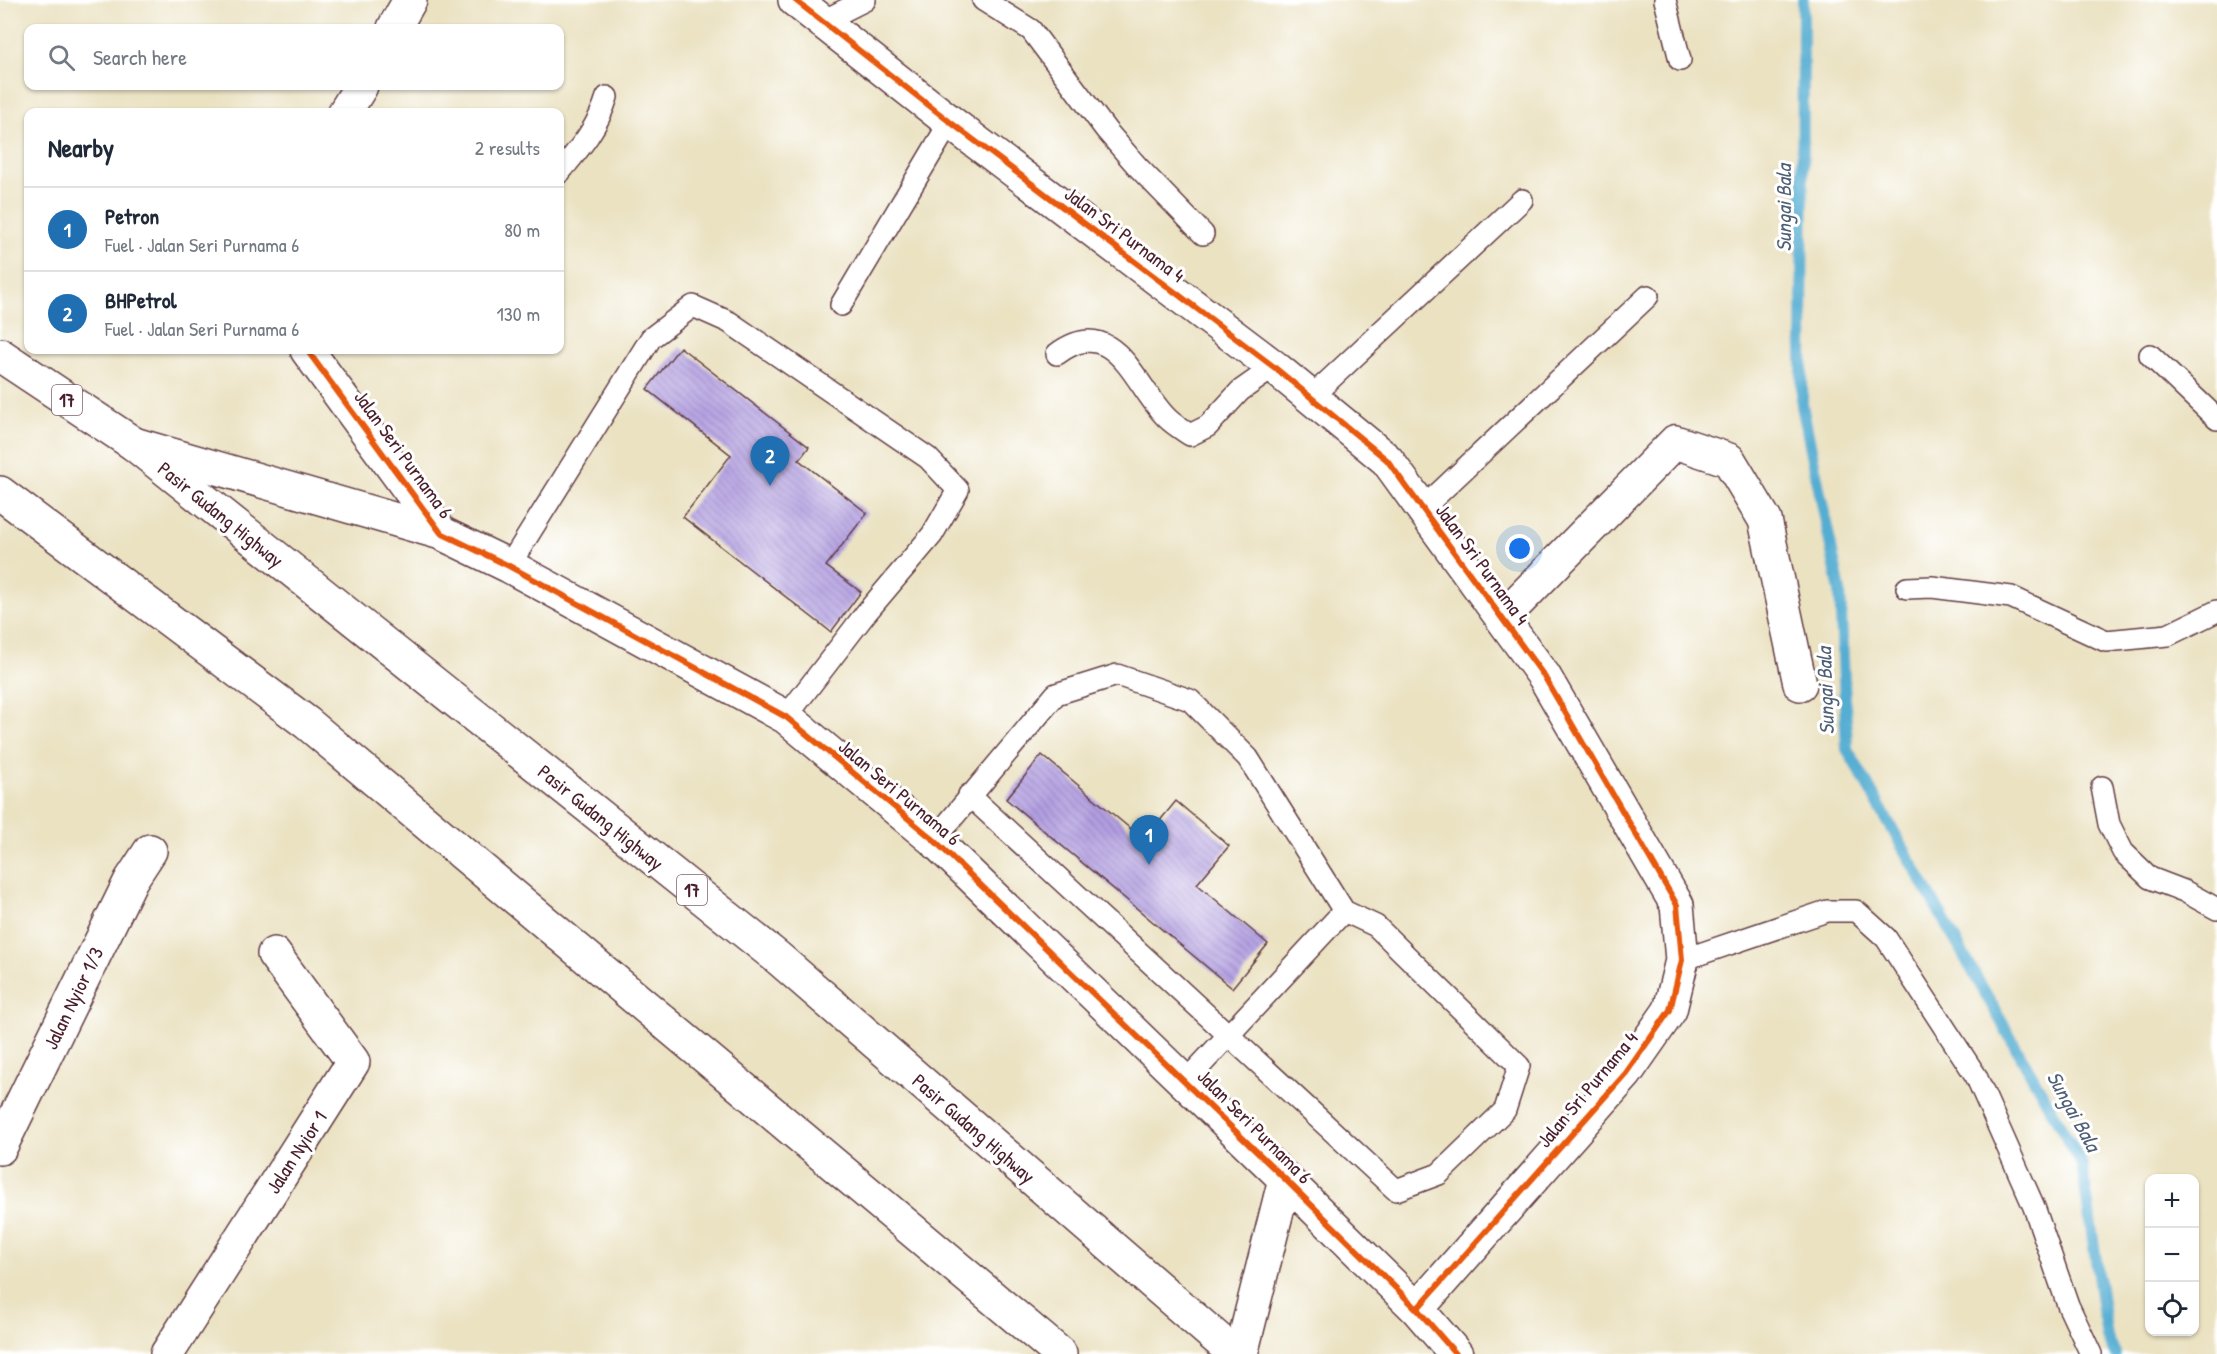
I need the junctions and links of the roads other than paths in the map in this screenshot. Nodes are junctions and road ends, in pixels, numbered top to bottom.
1 (410, 0) edge
2 (865, 0) edge
3 (982, 0) edge
4 (1665, 0) edge
5 (805, 6) edge
6 (396, 24) edge
7 (1680, 60) dead end
8 (607, 97) dead end
9 (950, 122) junction
10 (564, 167) edge
11 (1521, 200) dead end
12 (1203, 234) dead end
13 (1648, 296) dead end
14 (841, 305) dead end
15 (310, 354) edge
16 (1057, 354) dead end
17 (0, 355) edge
18 (2150, 355) dead end
19 (1274, 367) junction
20 (1311, 397) junction
21 (2217, 419) edge
22 (134, 444) junction
23 (0, 493) edge
24 (1423, 508) junction
25 (441, 533) junction
26 (509, 566) junction
27 (1907, 588) dead end
28 (2217, 610) edge
29 (1502, 618) junction
30 (1800, 684) dead end
31 (786, 717) junction
32 (2102, 787) dead end
33 (969, 795) junction
34 (934, 840) junction
35 (150, 850) dead end
36 (2217, 909) edge
37 (1344, 911) junction
38 (274, 954) dead end
39 (1682, 960) junction
40 (1228, 1034) junction
41 (1186, 1082) junction
42 (0, 1148) edge
43 (1285, 1179) junction
44 (1417, 1309) junction
45 (166, 1354) edge
46 (1060, 1354) edge
47 (1235, 1354) edge
48 (1241, 1354) edge
49 (1456, 1354) edge
50 (2091, 1354) edge

1 - 6 main road
2 - 5 lane
3 - 12 lane
4 - 7 lane
5 - 9 main road, Jalan Sri Purnama 4
8 - 10 lane
9 - 14 lane
9 - 19 main road, Jalan Sri Purnama 4
11 - 20 lane
13 - 24 lane
15 - 25 main road, Jalan Seri Purnama 6
16 - 19 lane
17 - 22 main road, Pasir Gudang Highway / 17
18 - 21 lane
19 - 20 main road, Jalan Sri Purnama 4
20 - 24 main road, Jalan Sri Purnama 4
22 - 25 main road
22 - 47 main road, Pasir Gudang Highway / 17
23 - 46 main road
24 - 29 main road, Jalan Sri Purnama 4
25 - 26 main road, Jalan Seri Purnama 6
26 - 31 main road, Jalan Seri Purnama 6
26 - 31 lane
27 - 28 lane
29 - 30 main road
29 - 39 main road, Jalan Sri Purnama 4
31 - 34 main road, Jalan Seri Purnama 6
32 - 36 lane
33 - 34 lane
33 - 37 lane
33 - 40 lane
34 - 41 main road, Jalan Seri Purnama 6
35 - 42 main road, Jalan Nyior 1/3
37 - 40 lane
37 - 40 lane
38 - 45 main road, Jalan Nyior 1
39 - 44 main road, Jalan Sri Purnama 4
39 - 50 lane
40 - 41 lane
41 - 43 main road, Jalan Seri Purnama 6
43 - 44 main road, Jalan Seri Purnama 6
43 - 48 main road
44 - 49 main road, Jalan Seri Purnama 6

